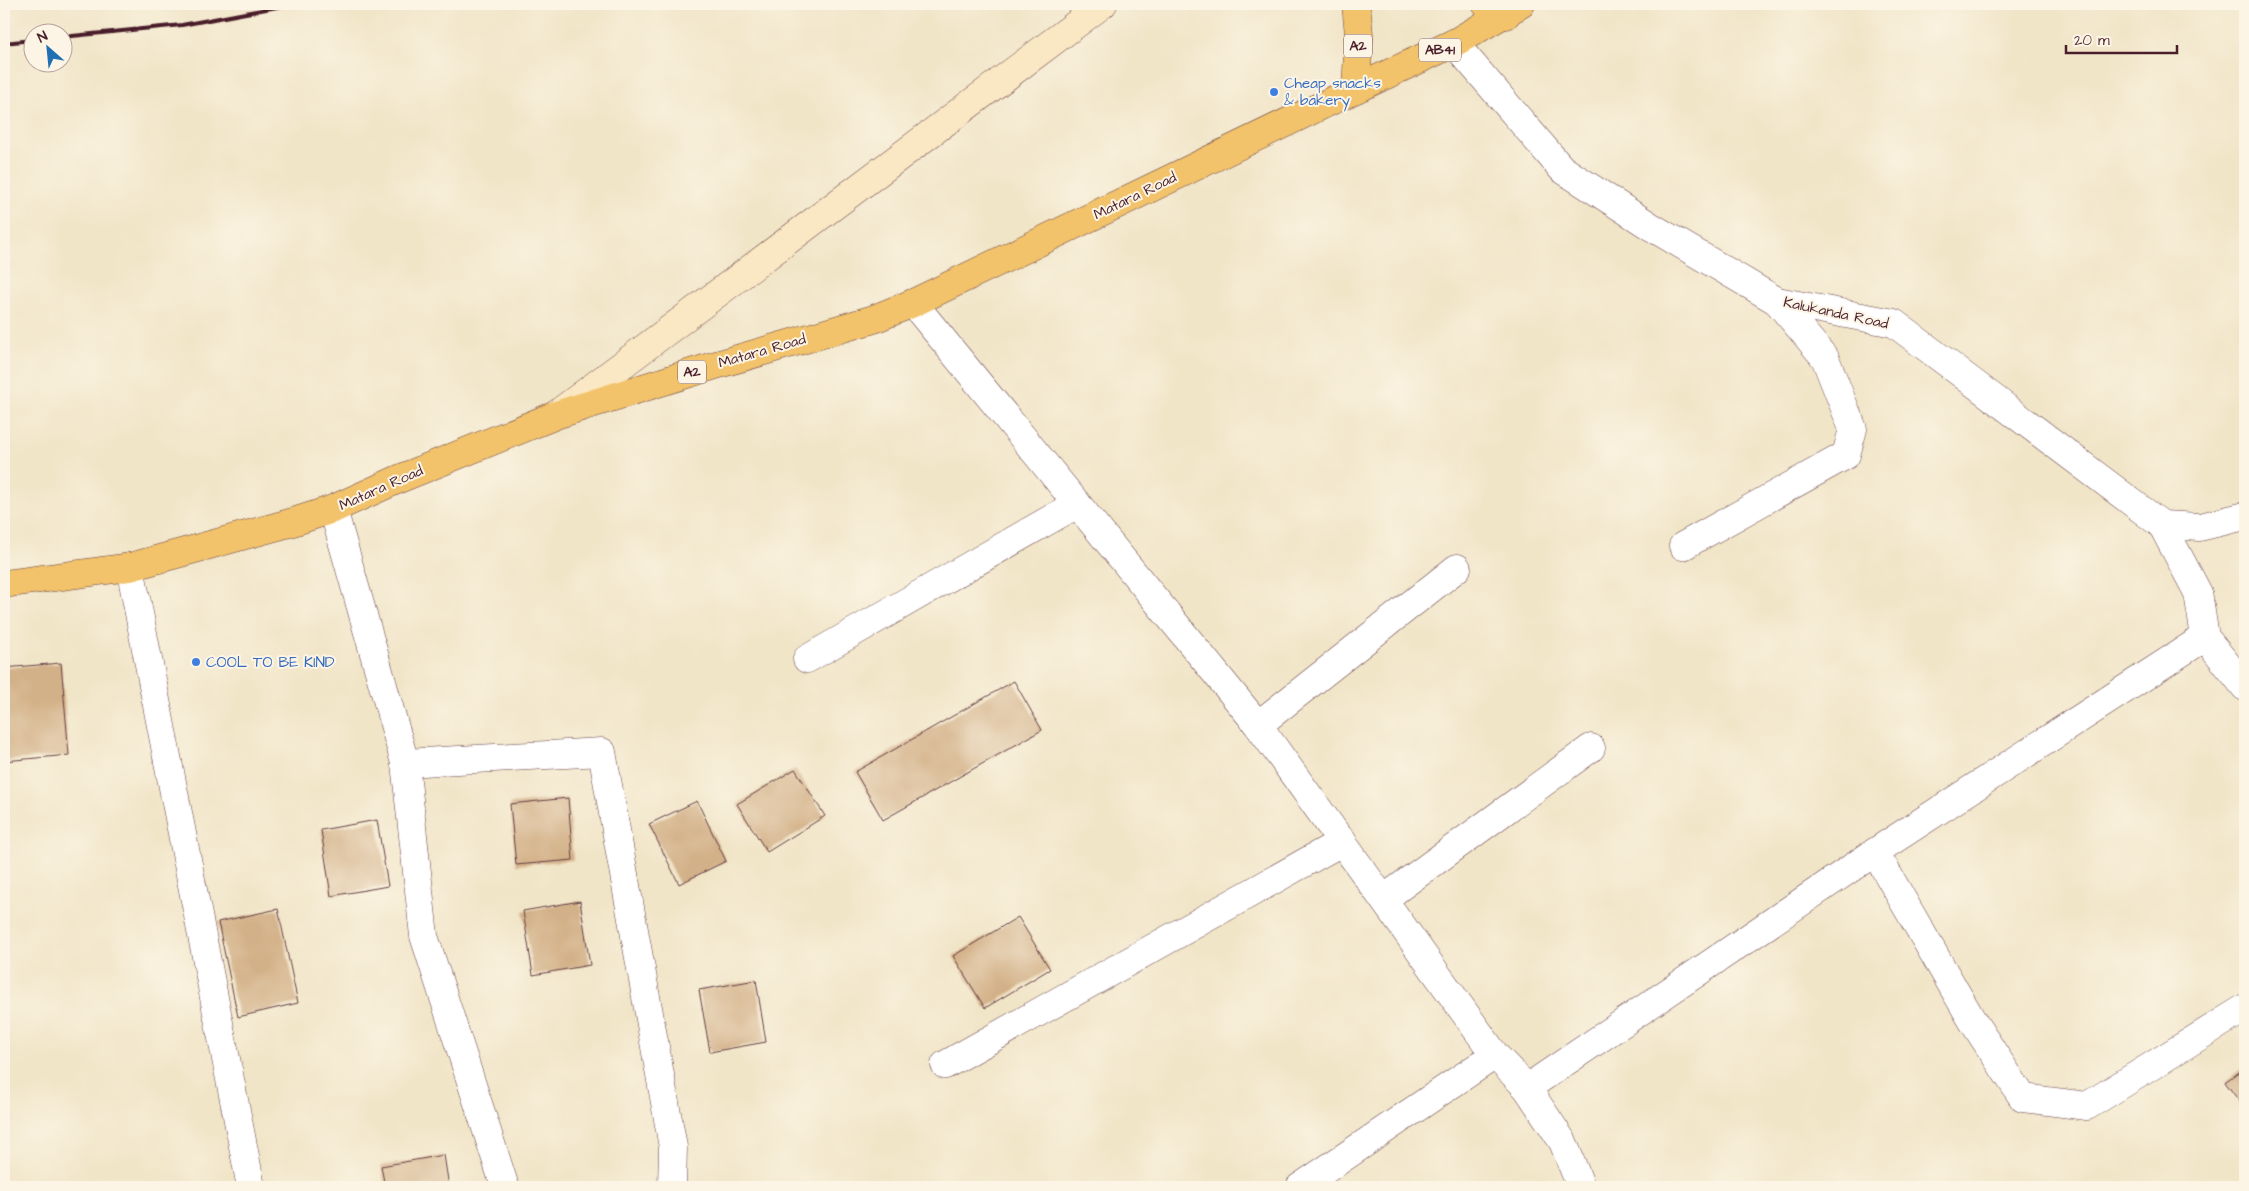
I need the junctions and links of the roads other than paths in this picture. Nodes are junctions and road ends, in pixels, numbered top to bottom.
1 (1103, 4) edge
2 (1356, 4) edge
3 (1504, 7) edge
4 (1454, 43) junction
5 (1356, 89) junction
6 (1777, 300) junction
7 (913, 303) junction
8 (556, 415) junction
9 (1077, 504) junction
10 (333, 509) junction
11 (2245, 516) edge
12 (2162, 525) junction
13 (1684, 546) dead end
14 (130, 566) junction
15 (1457, 568) dead end
16 (4, 584) edge
17 (2204, 637) junction
18 (807, 659) dead end
19 (2245, 687) edge
20 (1258, 725) junction
21 (1590, 748) dead end
22 (405, 763) junction
23 (1343, 841) junction
24 (1875, 852) junction
25 (1385, 898) junction
26 (2245, 1008) edge
27 (1495, 1055) junction
28 (945, 1065) dead end
29 (1527, 1088) junction
30 (251, 1187) edge
31 (505, 1187) edge
32 (672, 1187) edge
33 (1300, 1187) edge
34 (1581, 1187) edge

1 - 8 street
2 - 5 main road, A2
3 - 4 main road, AB41
4 - 5 main road, AB41
4 - 6 street, Kalukanda Road
5 - 7 main road, Matara Road / A2
6 - 12 street, Kalukanda Road
6 - 13 street
7 - 8 main road, Matara Road / A2
7 - 9 street
8 - 10 main road, Matara Road / A2
9 - 18 street
9 - 20 street
10 - 14 main road, Matara Road / A2
10 - 22 street
11 - 12 street
12 - 17 street
14 - 16 main road, Matara Road / A2
14 - 30 street
15 - 20 street
17 - 19 street
17 - 24 street
20 - 23 street
21 - 25 street
22 - 31 street
22 - 32 street
23 - 25 street
23 - 28 street
24 - 26 street
24 - 29 street
25 - 27 street
27 - 29 street
27 - 33 street
29 - 34 street

